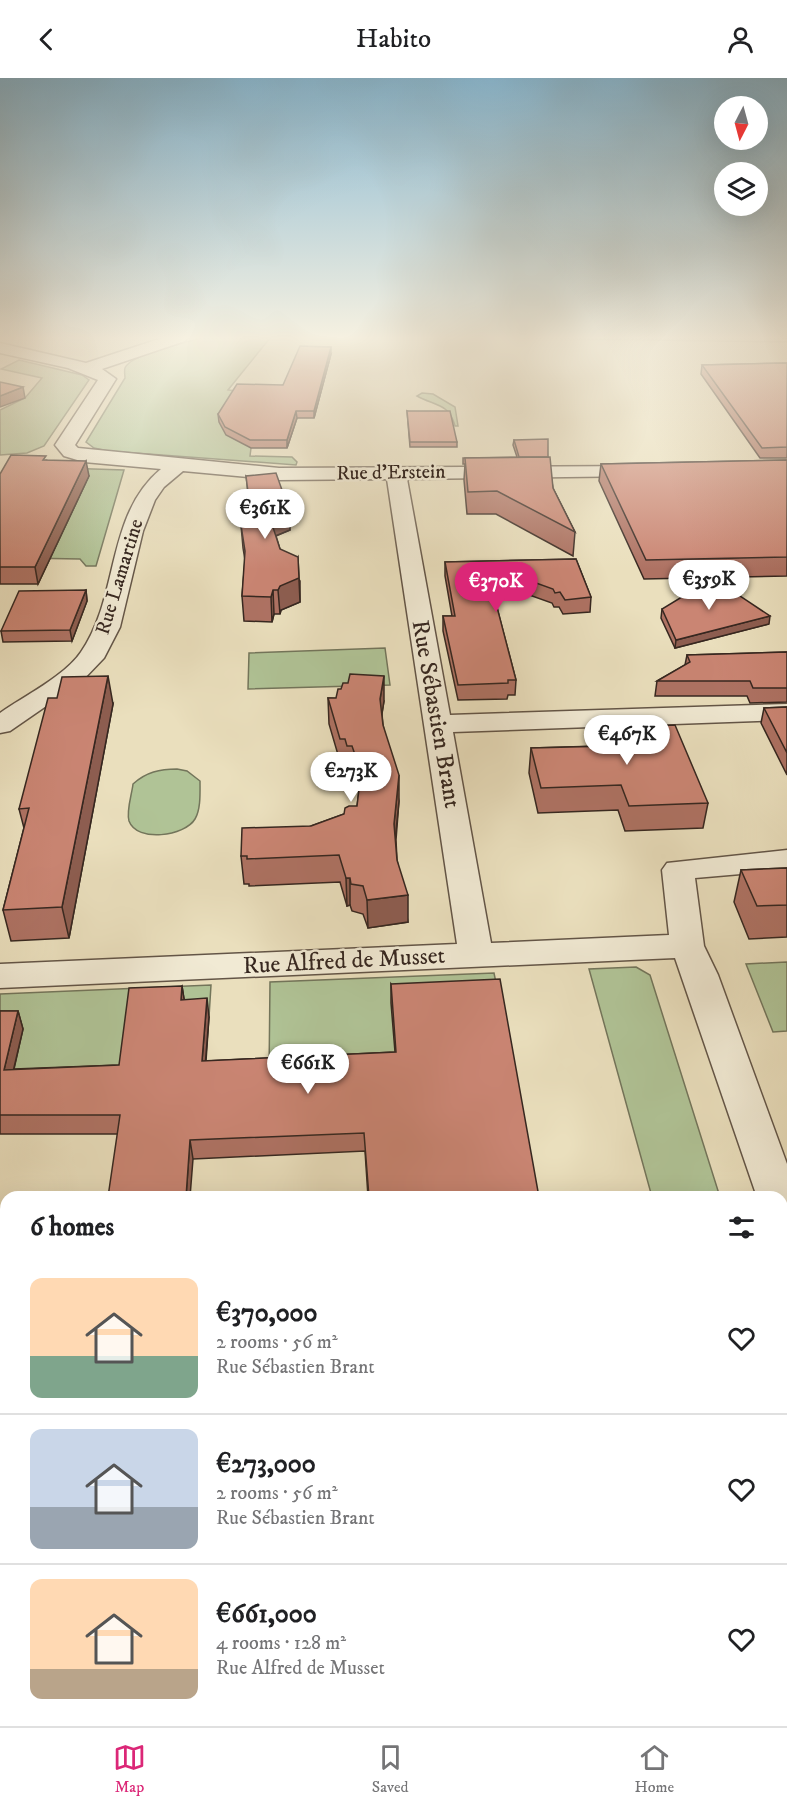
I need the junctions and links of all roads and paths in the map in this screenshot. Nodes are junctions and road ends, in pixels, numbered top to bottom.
1 (83, 415) edge
2 (177, 466) junction
3 (667, 470) edge
4 (396, 472) junction
5 (787, 712) edge
6 (438, 724) junction
7 (0, 725) edge
8 (787, 861) edge
9 (687, 946) junction
10 (476, 955) junction
11 (0, 976) edge
12 (776, 1191) edge

1 - 2 street, Rue d'Erstein
2 - 4 street, Rue d'Erstein
2 - 7 street, Rue Lamartine
3 - 4 street, Rue d'Erstein
4 - 6 street, Rue Sébastien Brant
5 - 6 street
6 - 10 street, Rue Sébastien Brant
8 - 9 street
9 - 10 street, Rue Alfred de Musset
9 - 12 street
10 - 11 street, Rue Alfred de Musset

